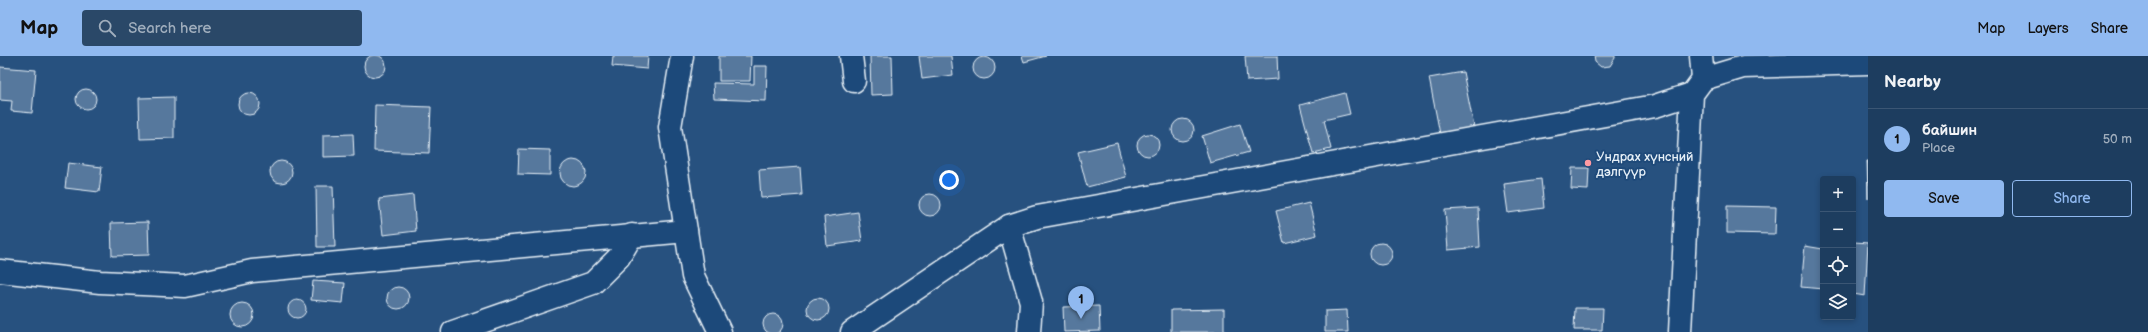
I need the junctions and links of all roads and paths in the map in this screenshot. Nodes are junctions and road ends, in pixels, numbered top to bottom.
1 (682, 56) edge
2 (851, 56) edge
3 (1701, 56) edge
4 (1868, 64) edge
5 (854, 81) dead end
6 (1698, 86) junction
7 (1009, 226) junction
8 (686, 231) junction
9 (632, 235) junction
10 (0, 271) edge
11 (453, 332) edge
12 (720, 332) edge
13 (852, 332) edge
14 (1030, 332) edge
15 (1680, 332) edge

1 - 8 street
2 - 5 street
3 - 6 street
4 - 6 street
6 - 7 street
6 - 15 street
7 - 13 street
7 - 14 street
8 - 9 street
8 - 12 street
9 - 10 street
9 - 11 street

